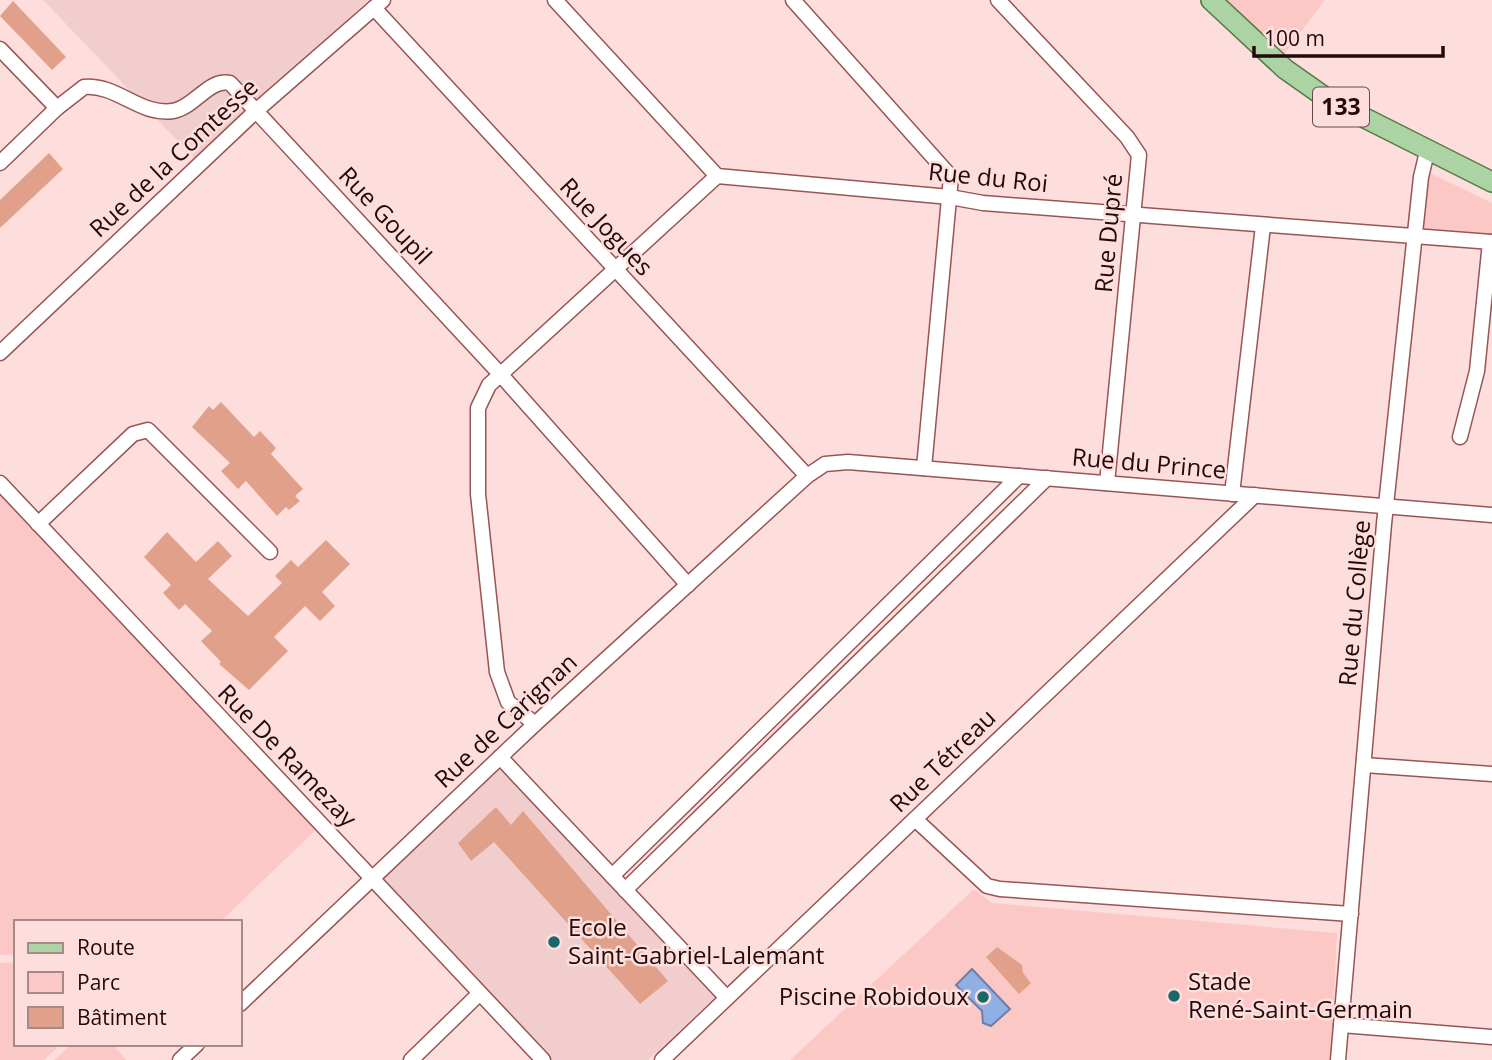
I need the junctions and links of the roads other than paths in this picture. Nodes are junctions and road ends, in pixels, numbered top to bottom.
1 (555, 0) edge
2 (793, 0) edge
3 (998, 0) edge
4 (1211, 0) edge
5 (378, 4) edge
6 (0, 49) edge
7 (57, 108) junction
8 (257, 110) junction
9 (1427, 152) junction
10 (0, 163) edge
11 (717, 176) junction
12 (1492, 182) edge
13 (950, 197) junction
14 (1134, 215) junction
15 (1263, 226) junction
16 (1415, 236) junction
17 (1491, 242) edge
18 (615, 270) junction
19 (0, 353) edge
20 (501, 374) junction
21 (1460, 437) dead end
22 (924, 468) junction
23 (807, 476) junction
24 (1019, 476) junction
25 (1047, 478) junction
26 (1107, 483) junction
27 (0, 484) edge
28 (1232, 494) junction
29 (1255, 495) junction
30 (1387, 506) junction
31 (1492, 515) edge
32 (38, 524) junction
33 (270, 552) dead end
34 (688, 585) junction
35 (905, 589) junction
36 (918, 603) junction
37 (817, 675) junction
38 (830, 689) junction
39 (535, 724) junction
40 (500, 757) junction
41 (1364, 765) junction
42 (718, 772) junction
43 (1492, 774) edge
44 (732, 785) junction
45 (915, 819) junction
46 (612, 876) junction
47 (372, 878) junction
48 (625, 890) junction
49 (1351, 914) junction
50 (480, 994) junction
51 (727, 998) junction
52 (242, 1002) edge
53 (1341, 1025) junction
54 (1492, 1037) edge
55 (195, 1046) edge
56 (180, 1060) edge
57 (411, 1060) edge
58 (543, 1060) edge
59 (662, 1060) edge
60 (1338, 1060) edge

1 - 11 street
2 - 13 street
3 - 14 street, Rue Dupré
4 - 9 main road, 133
5 - 8 street, Rue de la Comtesse
5 - 18 street, Rue Jogues
6 - 7 street
7 - 8 street, Rue Goupil
7 - 10 street, Rue Goupil
8 - 19 street, Rue de la Comtesse
8 - 20 street, Rue Goupil
9 - 12 main road, 133
9 - 16 street, Rue du Collège
11 - 13 street, Rue du Roi
11 - 18 street
13 - 14 street, Rue du Roi
13 - 22 street
14 - 15 street, Rue du Roi
14 - 26 street, Rue Dupré
15 - 16 street, Rue du Roi
15 - 28 street
16 - 17 street, Rue du Roi
16 - 30 street, Rue du Collège
17 - 21 street
18 - 20 street
18 - 23 street, Rue Jogues
20 - 34 street, Rue Goupil
20 - 39 street
22 - 23 street, Rue du Prince
22 - 24 street, Rue du Prince
23 - 34 street, Rue de Carignan
24 - 25 street, Rue du Prince
24 - 35 street
25 - 26 street, Rue du Prince
25 - 36 street
26 - 28 street, Rue du Prince
27 - 32 street, Rue De Ramezay
28 - 29 street, Rue du Prince
29 - 30 street, Rue du Prince
29 - 45 street, Rue Tétreau
30 - 31 street, Rue du Prince
30 - 41 street, Rue du Collège
32 - 33 street
32 - 47 street, Rue De Ramezay
34 - 39 street, Rue de Carignan
35 - 36 street
35 - 37 street
36 - 38 street
37 - 38 street
37 - 42 street
38 - 44 street
39 - 40 street, Rue de Carignan
40 - 46 street
40 - 47 street, Rue de Carignan
41 - 43 street
41 - 49 street, Rue du Collège
42 - 44 street
42 - 46 street
44 - 48 street
45 - 49 street
45 - 51 street, Rue Tétreau
46 - 48 street
47 - 50 street, Rue De Ramezay
47 - 52 street, Rue de Carignan
48 - 51 street
49 - 53 street, Rue du Collège
50 - 57 street
50 - 58 street, Rue De Ramezay
51 - 59 street, Rue Tétreau
53 - 54 street
53 - 60 street, Rue du Collège
55 - 56 street

